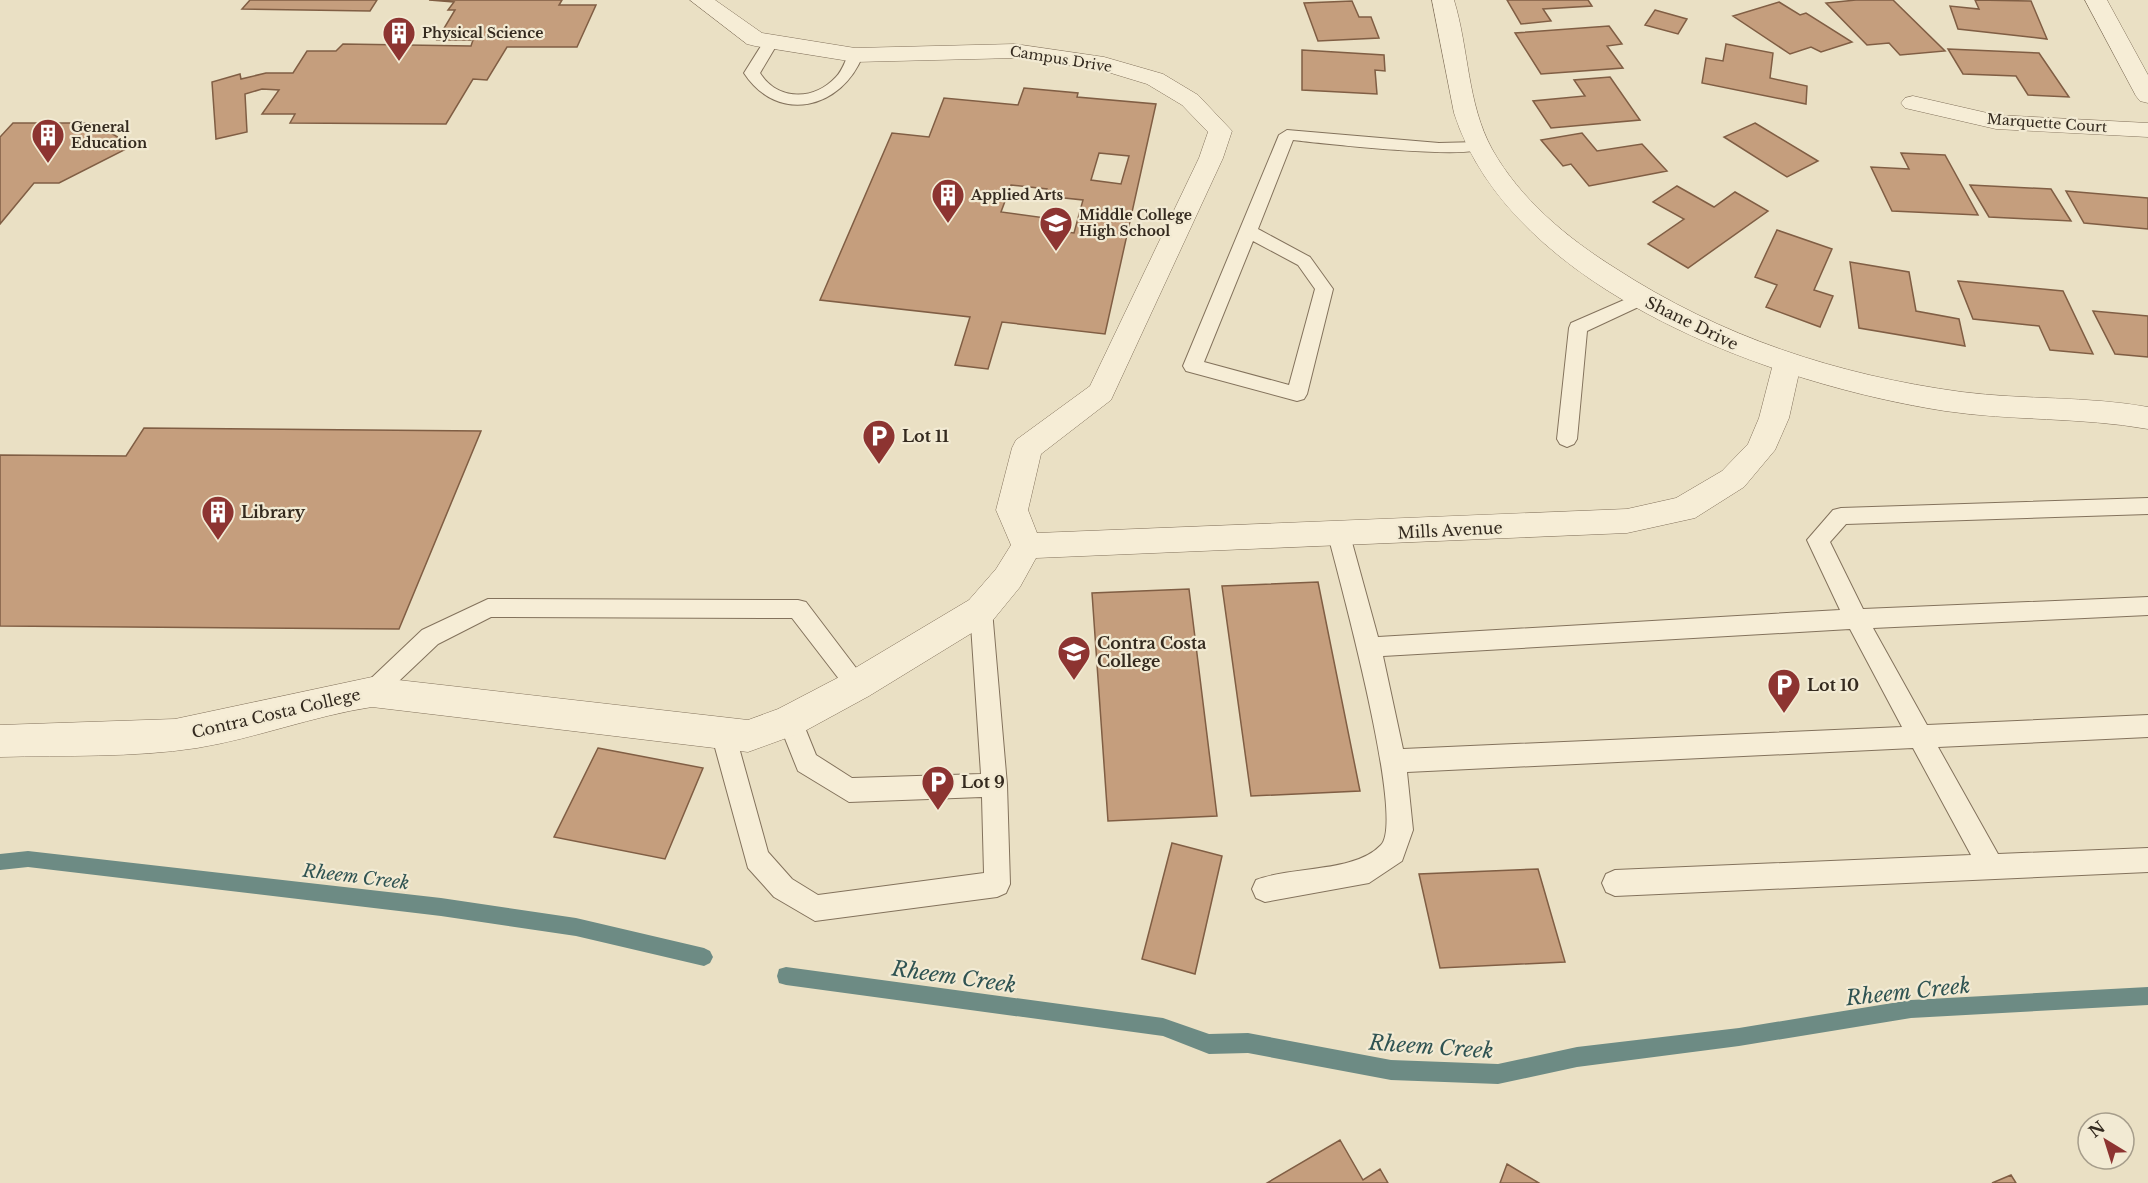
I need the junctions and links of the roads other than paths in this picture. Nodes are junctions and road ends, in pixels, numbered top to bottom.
1 (701, 0) edge
2 (1443, 0) edge
3 (2096, 0) edge
4 (771, 41) junction
5 (855, 55) junction
6 (2148, 96) edge
7 (1912, 103) dead end
8 (2148, 130) edge
9 (1478, 147) junction
10 (1248, 231) junction
11 (1640, 298) junction
12 (1787, 364) junction
13 (2148, 418) edge
14 (1567, 439) dead end
15 (2148, 506) edge
16 (1339, 535) junction
17 (1027, 546) junction
18 (2148, 606) edge
19 (981, 610) junction
20 (1856, 620) junction
21 (1369, 647) junction
22 (856, 685) junction
23 (372, 692) junction
24 (790, 721) junction
25 (2148, 726) edge
26 (723, 733) junction
27 (1922, 738) junction
28 (0, 741) edge
29 (1393, 761) junction
30 (994, 785) junction
31 (2148, 860) edge
32 (1991, 867) junction
33 (1615, 883) dead end
34 (1265, 889) dead end

1 - 4 street, Campus Drive
2 - 9 street, Shane Drive
3 - 6 street
4 - 5 street, Campus Drive
4 - 5 lane
5 - 17 street, Campus Drive
7 - 8 street, Marquette Court
9 - 10 lane
9 - 11 street, Shane Drive
10 - 10 lane
11 - 12 street, Shane Drive
11 - 14 lane
12 - 13 street, Shane Drive
12 - 16 street, Mills Avenue
15 - 20 lane
16 - 17 street, Mills Avenue
16 - 21 lane
17 - 19 street, Contra Costa College
18 - 20 lane
19 - 22 street, Contra Costa College
19 - 30 lane
20 - 21 lane
20 - 27 lane
21 - 29 lane
22 - 23 lane
22 - 24 street, Contra Costa College
23 - 26 street, Contra Costa College
23 - 28 street, Contra Costa College
24 - 26 street, Contra Costa College
24 - 30 lane
25 - 27 lane
26 - 30 lane
27 - 29 lane
27 - 32 lane
29 - 34 lane
31 - 32 lane
32 - 33 lane

